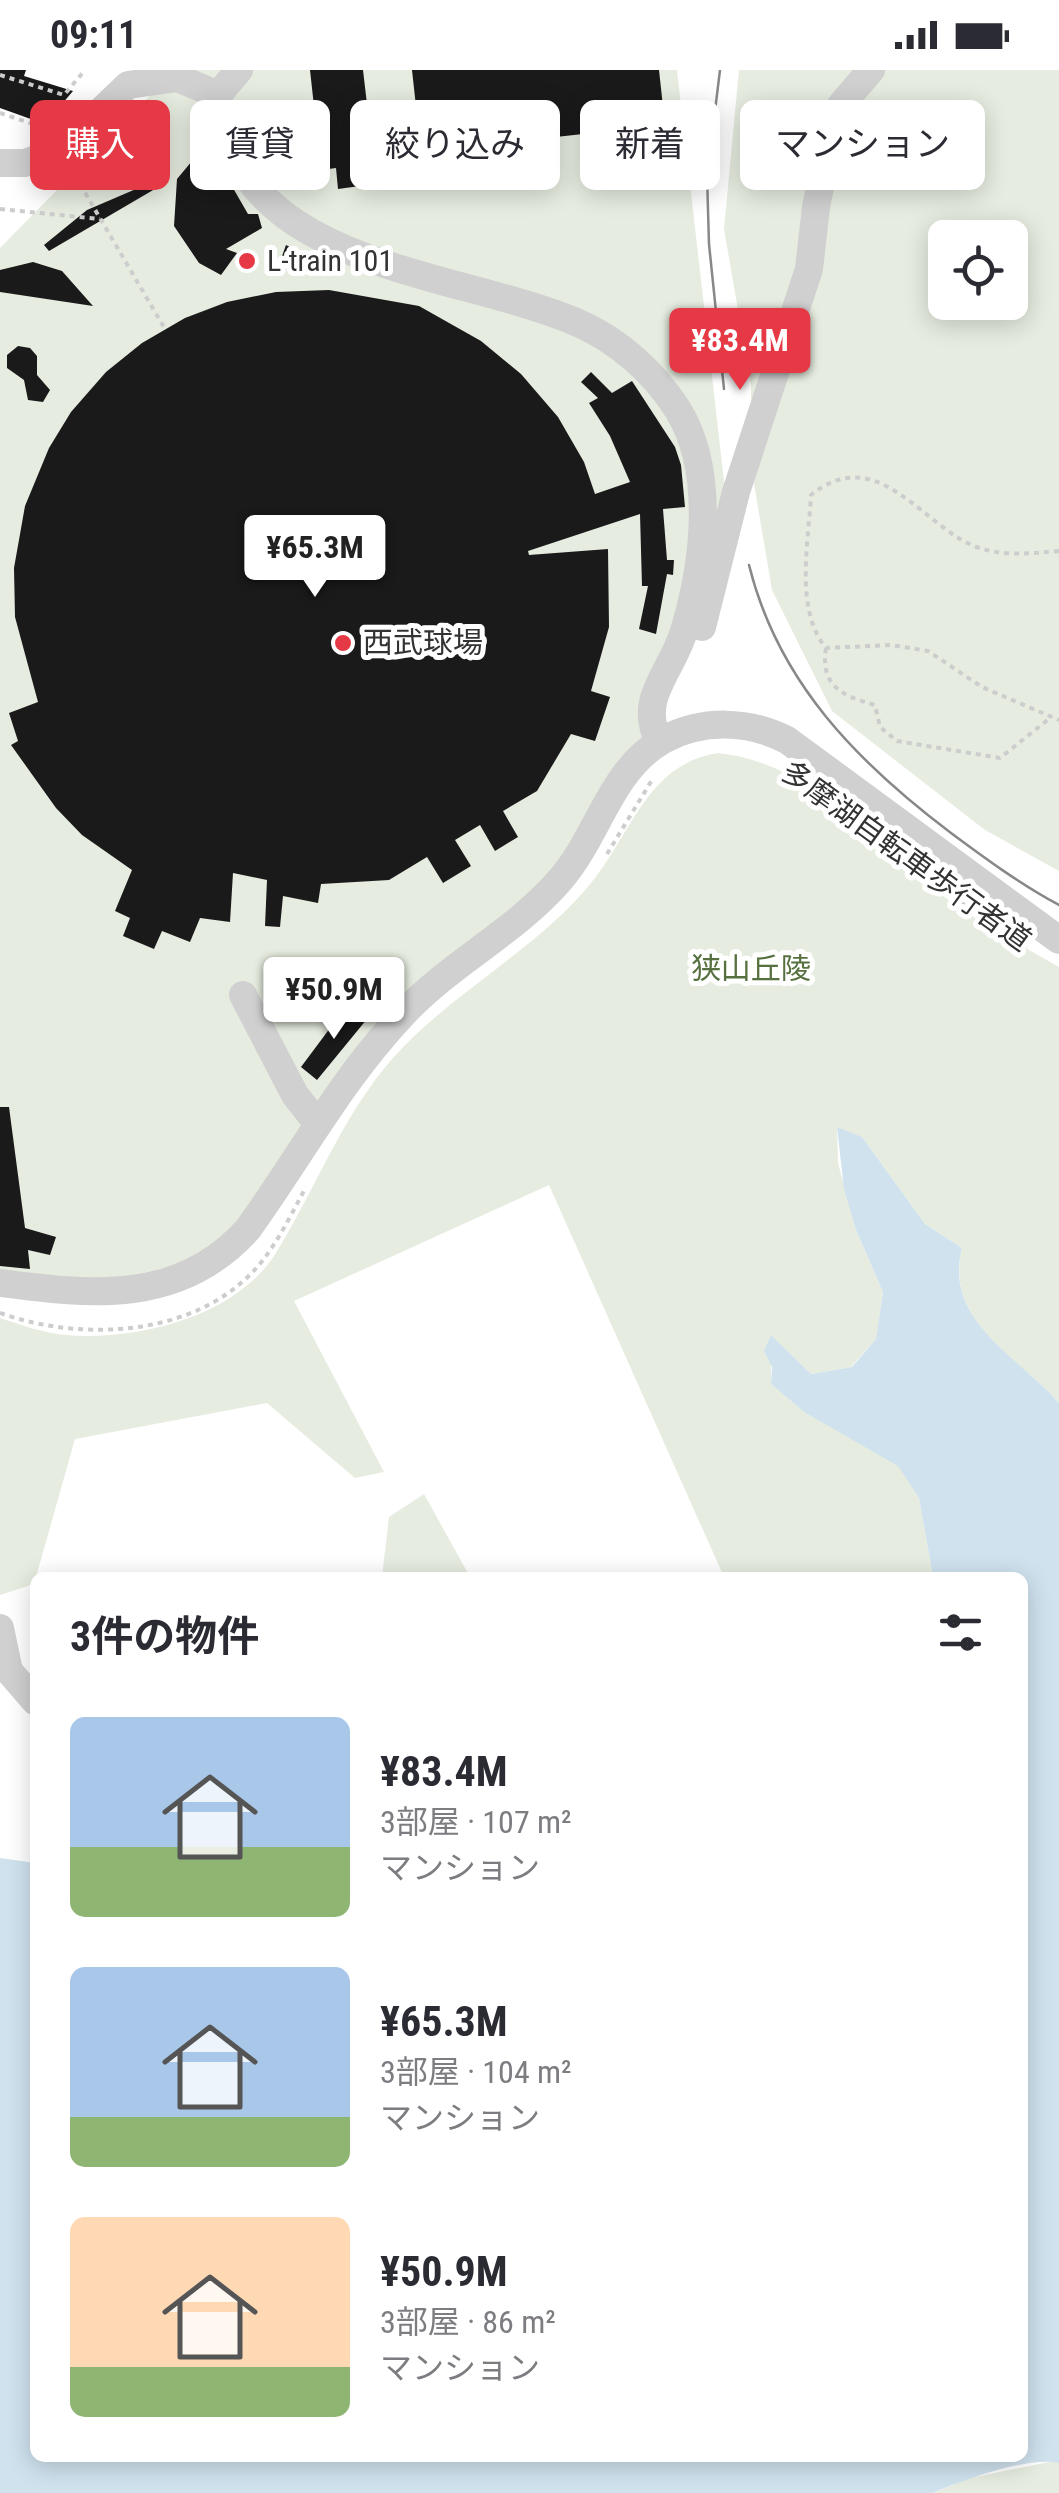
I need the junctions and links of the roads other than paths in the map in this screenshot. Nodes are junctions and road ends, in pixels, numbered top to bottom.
1 (240, 70) edge
2 (871, 70) edge
3 (218, 95) junction
4 (0, 164) edge
5 (667, 748) junction
6 (1048, 947) edge
7 (242, 996) dead end
8 (318, 1124) junction
9 (0, 1283) edge
10 (0, 1628) edge
11 (30, 1695) edge

1 - 3 street
2 - 5 street
3 - 4 street
3 - 5 street
5 - 6 street
5 - 8 street
7 - 8 street
8 - 9 street
10 - 11 street

